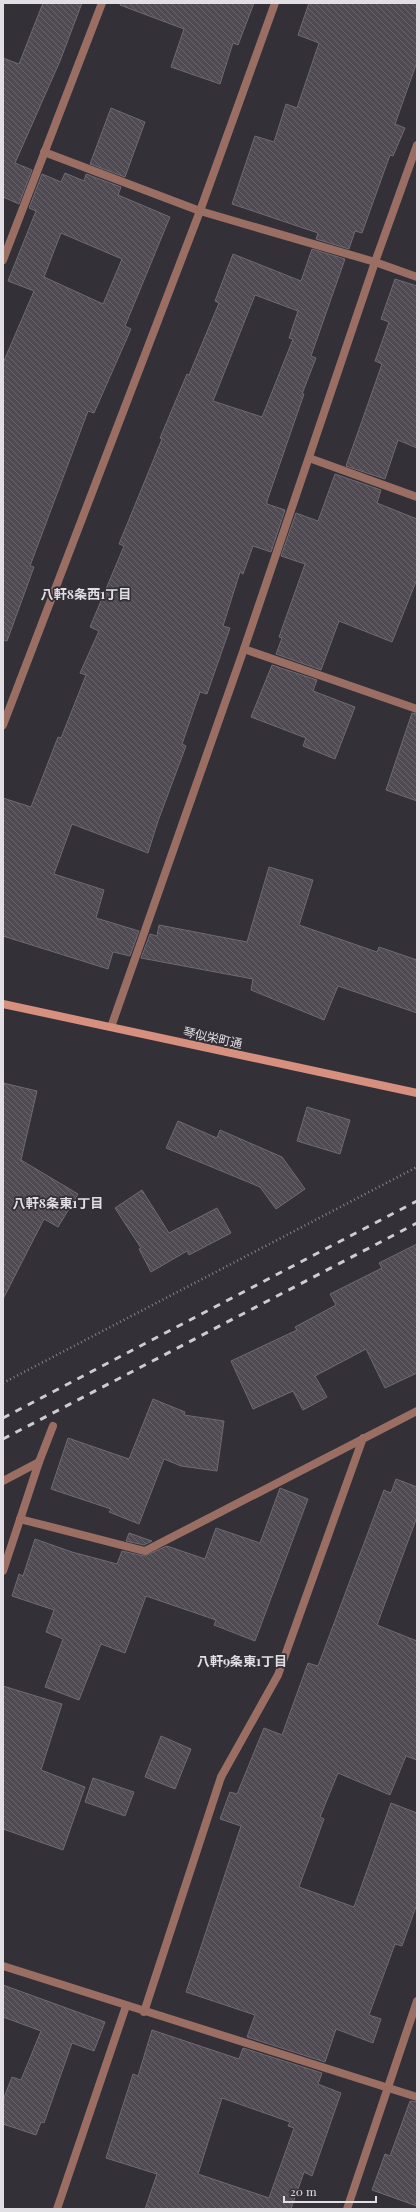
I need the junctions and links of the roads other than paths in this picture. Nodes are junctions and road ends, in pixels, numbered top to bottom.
1 (102, 3) edge
2 (275, 3) edge
3 (417, 145) edge
4 (44, 152) junction
5 (200, 211) junction
6 (3, 260) edge
7 (375, 262) junction
8 (417, 278) edge
9 (308, 458) junction
10 (417, 497) edge
11 (244, 648) junction
12 (417, 709) edge
13 (3, 725) edge
14 (3, 1004) edge
15 (111, 1026) junction
16 (417, 1093) edge
17 (417, 1411) edge
18 (53, 1426) dead end
19 (363, 1438) junction
20 (39, 1462) junction
21 (3, 1481) edge
22 (20, 1519) junction
23 (3, 1571) edge
24 (3, 1966) edge
25 (417, 2001) edge
26 (126, 2006) junction
27 (144, 2012) junction
28 (388, 2088) junction
29 (417, 2097) edge
30 (57, 2209) edge
31 (346, 2209) edge

1 - 4 street
2 - 5 street
3 - 7 street
4 - 5 street
4 - 6 street
5 - 7 street
5 - 13 street
7 - 8 street
7 - 9 street
9 - 10 street
9 - 11 street
11 - 12 street
11 - 15 street
14 - 15 main road, 琴似栄町通
15 - 16 main road, 琴似栄町通
17 - 19 street
18 - 20 street
19 - 22 street
19 - 27 street
20 - 21 street
20 - 22 street
22 - 23 street
24 - 26 street
25 - 28 street
26 - 27 street
26 - 30 street
27 - 28 street
28 - 29 street
28 - 31 street

